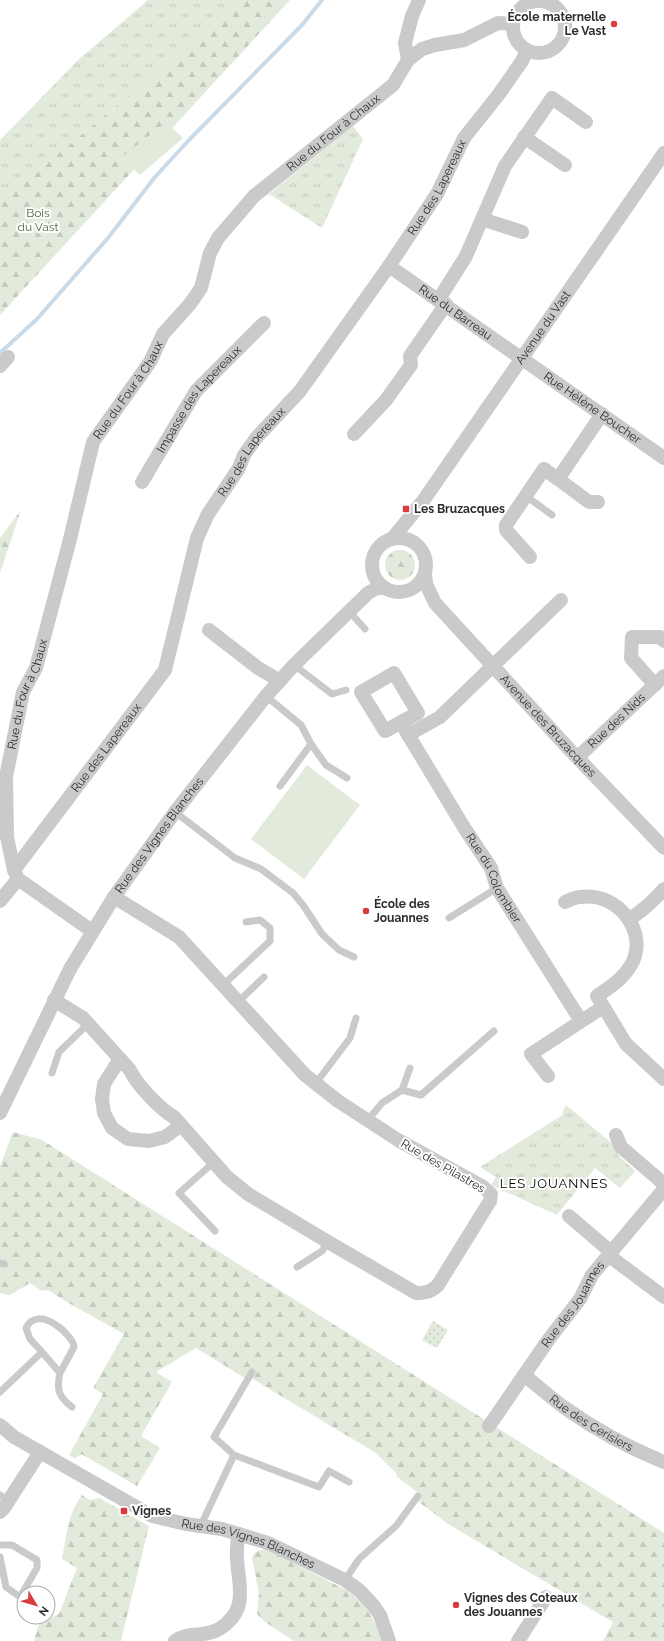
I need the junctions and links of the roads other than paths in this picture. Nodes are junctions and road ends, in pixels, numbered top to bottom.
1 (419, 0) edge
2 (513, 24) junction
3 (527, 50) junction
4 (408, 60) junction
5 (586, 122) dead end
6 (524, 137) junction
7 (664, 153) edge
8 (565, 165) dead end
9 (482, 219) junction
10 (522, 232) dead end
11 (389, 266) junction
12 (442, 302) junction
13 (264, 323) dead end
14 (522, 359) junction
15 (602, 414) junction
16 (354, 434) dead end
17 (664, 458) edge
18 (558, 479) junction
19 (142, 482) dead end
20 (526, 496) junction
21 (423, 501) junction
22 (598, 502) dead end
23 (552, 515) dead end
24 (392, 539) junction
25 (417, 544) junction
26 (530, 557) dead end
27 (425, 572) junction
28 (380, 583) junction
29 (406, 591) junction
30 (561, 600) dead end
31 (435, 603) junction
32 (349, 610) junction
33 (365, 629) dead end
34 (209, 630) dead end
35 (664, 641) edge
36 (294, 665) junction
37 (493, 665) junction
38 (280, 680) junction
39 (659, 680) edge
40 (346, 690) dead end
41 (266, 696) junction
42 (311, 744) junction
43 (578, 757) junction
44 (347, 778) dead end
45 (280, 786) dead end
46 (174, 812) junction
47 (664, 848) edge
48 (16, 874) junction
49 (497, 888) junction
50 (664, 889) edge
51 (114, 897) junction
52 (0, 901) edge
53 (565, 902) dead end
54 (449, 918) dead end
55 (629, 919) junction
56 (246, 922) dead end
57 (92, 931) junction
58 (354, 957) dead end
59 (264, 977) dead end
60 (222, 986) junction
61 (54, 1000) junction
62 (238, 1002) junction
63 (600, 1002) junction
64 (356, 1018) dead end
65 (581, 1021) junction
66 (88, 1024) junction
67 (494, 1032) dead end
68 (121, 1060) junction
69 (410, 1068) dead end
70 (52, 1073) dead end
71 (548, 1076) dead end
72 (664, 1079) edge
73 (316, 1083) junction
74 (402, 1090) junction
75 (0, 1113) edge
76 (368, 1120) junction
77 (181, 1125) junction
78 (616, 1135) dead end
79 (213, 1163) junction
80 (664, 1184) edge
81 (664, 1189) edge
82 (569, 1216) dead end
83 (215, 1231) dead end
84 (328, 1242) junction
85 (609, 1254) junction
86 (297, 1267) dead end
87 (664, 1297) edge
88 (42, 1352) junction
89 (252, 1372) dead end
90 (60, 1373) junction
91 (524, 1375) junction
92 (0, 1392) edge
93 (72, 1407) dead end
94 (0, 1425) edge
95 (489, 1426) dead end
96 (40, 1452) junction
97 (234, 1455) junction
98 (664, 1462) edge
99 (349, 1482) dead end
100 (418, 1496) dead end
101 (2, 1505) edge
102 (0, 1518) edge
103 (200, 1526) junction
104 (239, 1534) junction
105 (0, 1545) edge
106 (0, 1557) edge
107 (345, 1580) junction
108 (546, 1597) dead end
109 (175, 1641) edge
110 (389, 1641) edge
111 (518, 1641) edge

1 - 4 street
2 - 3 street
2 - 3 street
2 - 4 street, Rue du Four à Chaux
3 - 11 street, Rue des Lapereaux
4 - 48 street, Rue du Four à Chaux
5 - 6 street
6 - 8 street
6 - 9 street
7 - 14 street, Avenue du Vast
9 - 10 street
9 - 12 street
11 - 12 street, Rue du Barreau
11 - 48 street, Rue des Lapereaux
12 - 14 street, Rue du Barreau
12 - 16 street
13 - 19 street, Impasse des Lapereaux
14 - 15 street, Rue Hélène Boucher
14 - 21 street, Avenue du Vast
15 - 17 street, Rue Hélène Boucher
15 - 18 street
18 - 20 street
18 - 22 street
20 - 23 lane
20 - 26 street
21 - 24 street, Avenue du Vast
21 - 25 street, Avenue du Vast
24 - 25 street
24 - 28 street
25 - 27 street
27 - 29 street
27 - 31 street, Avenue des Bruzacques
28 - 29 street
28 - 32 street, Rue des Vignes Blanches
29 - 31 street, Avenue des Bruzacques
30 - 37 street, Rue du Colombier
31 - 37 street, Avenue des Bruzacques
32 - 33 lane
32 - 36 street, Rue des Vignes Blanches
34 - 38 street
35 - 39 street, Rue des Nids
36 - 38 street, Rue des Vignes Blanches
36 - 40 lane
37 - 43 street, Avenue des Bruzacques
37 - 49 street, Rue du Colombier
38 - 41 street, Rue des Vignes Blanches
39 - 43 street, Rue des Nids
41 - 42 lane
41 - 46 street, Rue des Vignes Blanches
42 - 44 lane
42 - 45 lane
43 - 47 street, Avenue des Bruzacques
46 - 51 street, Rue des Vignes Blanches
46 - 58 lane
48 - 52 street
48 - 57 street
49 - 54 lane
49 - 65 street, Rue du Colombier
50 - 55 street
51 - 57 street, Rue des Vignes Blanches
51 - 60 street, Rue des Pilastres
53 - 55 street
55 - 63 street
56 - 60 lane
57 - 61 street, Rue des Vignes Blanches
59 - 62 lane
60 - 62 street, Rue des Pilastres
61 - 66 street, Rue des Pilastres
61 - 75 street, Rue des Vignes Blanches
62 - 73 street, Rue des Pilastres
63 - 65 street
63 - 72 street
64 - 73 lane
65 - 71 street
66 - 68 street, Rue des Pilastres
66 - 70 lane
67 - 74 lane
68 - 77 street, Rue des Pilastres
68 - 77 street
69 - 74 lane
73 - 76 street, Rue des Pilastres
74 - 76 lane
76 - 84 street, Rue des Pilastres
77 - 79 street, Rue des Pilastres
78 - 80 street
79 - 83 lane
79 - 84 street, Rue des Pilastres
81 - 85 street, Rue des Jouannes
82 - 85 street
84 - 86 lane
85 - 87 street
85 - 91 street, Rue des Jouannes
88 - 90 lane
88 - 90 lane
88 - 92 lane
89 - 97 lane
90 - 93 lane
91 - 95 street, Rue des Jouannes
91 - 98 street, Rue des Cerisiers
94 - 96 street, Rue des Vignes Blanches
96 - 101 street
96 - 103 street, Rue des Vignes Blanches
97 - 99 lane
97 - 103 lane
100 - 107 lane
101 - 102 street
103 - 104 street, Rue des Vignes Blanches
104 - 107 street, Rue des Vignes Blanches
104 - 109 street
105 - 106 lane
107 - 110 street, Rue des Vignes Blanches
108 - 111 street

